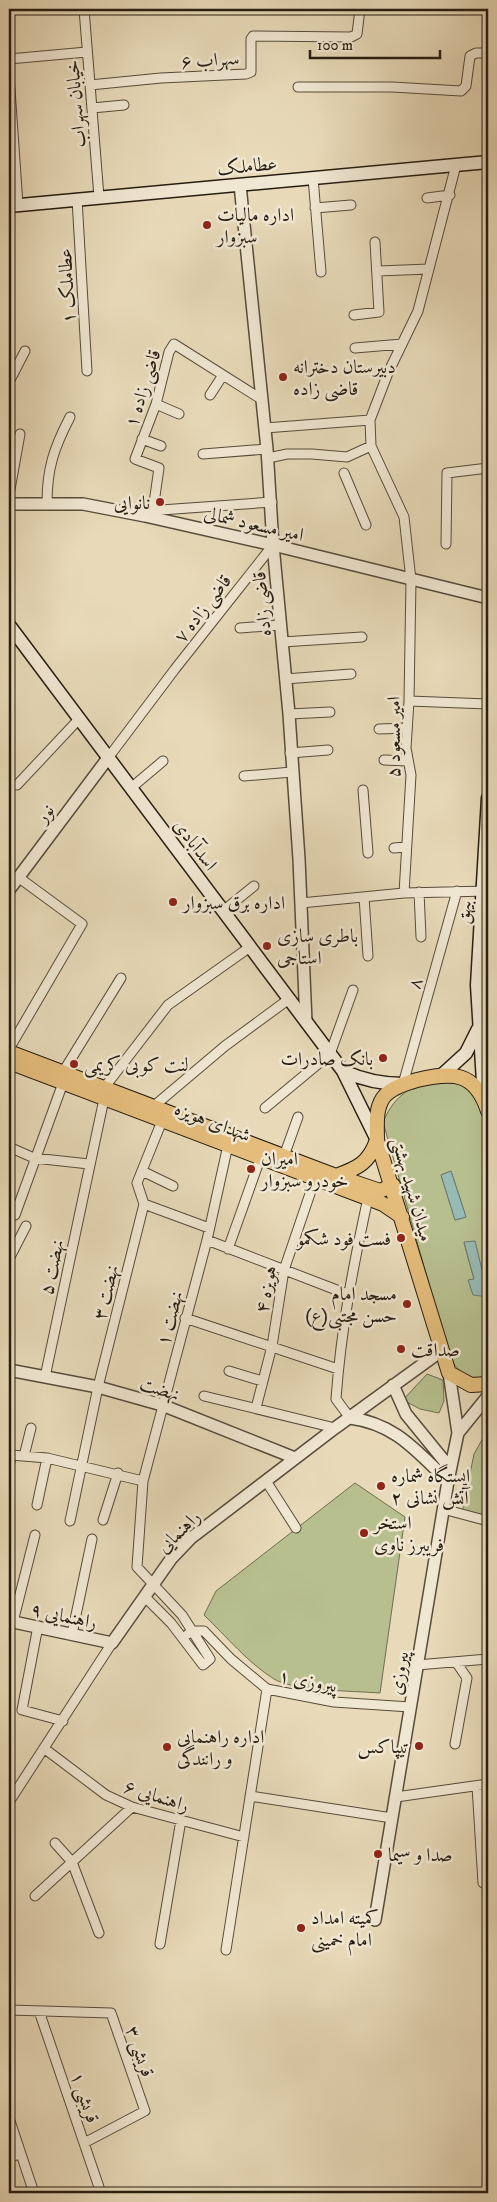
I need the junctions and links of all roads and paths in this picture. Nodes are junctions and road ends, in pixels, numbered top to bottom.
1 (84, 9) edge
2 (360, 9) edge
3 (87, 52) junction
4 (488, 53) edge
5 (9, 59) edge
6 (9, 75) edge
7 (90, 85) junction
8 (298, 87) dead end
9 (124, 105) dead end
10 (92, 108) junction
11 (488, 162) edge
12 (456, 165) junction
13 (313, 178) junction
14 (240, 185) junction
15 (450, 195) junction
16 (99, 198) junction
17 (426, 198) dead end
18 (77, 200) junction
19 (13, 205) edge
20 (351, 205) dead end
21 (315, 208) junction
22 (375, 242) dead end
23 (429, 269) junction
24 (321, 272) dead end
25 (378, 272) junction
26 (354, 315) dead end
27 (402, 344) junction
28 (355, 348) dead end
29 (25, 351) dead end
30 (87, 372) dead end
31 (223, 375) junction
32 (9, 382) edge
33 (210, 395) dead end
34 (261, 399) junction
35 (156, 404) junction
36 (179, 414) dead end
37 (70, 417) dead end
38 (370, 420) junction
39 (265, 428) junction
40 (20, 434) dead end
41 (142, 439) junction
42 (370, 442) junction
43 (161, 446) dead end
44 (202, 454) dead end
45 (268, 454) junction
46 (488, 468) edge
47 (344, 473) dead end
48 (9, 495) edge
49 (272, 502) junction
50 (47, 503) junction
51 (9, 504) edge
52 (153, 510) junction
53 (125, 512) junction
54 (366, 525) dead end
55 (446, 544) dead end
56 (273, 545) junction
57 (411, 580) junction
58 (488, 598) edge
59 (9, 625) edge
60 (281, 625) junction
61 (240, 628) dead end
62 (362, 638) dead end
63 (282, 642) junction
64 (351, 674) dead end
65 (285, 679) junction
66 (409, 701) junction
67 (488, 704) edge
68 (330, 712) dead end
69 (289, 714) junction
70 (79, 719) junction
71 (407, 728) junction
72 (379, 729) dead end
73 (328, 750) dead end
74 (290, 753) junction
75 (108, 758) junction
76 (384, 760) dead end
77 (163, 761) dead end
78 (407, 761) junction
79 (292, 772) junction
80 (244, 776) dead end
81 (17, 785) dead end
82 (131, 788) junction
83 (363, 790) dead end
84 (488, 798) edge
85 (406, 847) junction
86 (394, 848) dead end
87 (487, 849) edge
88 (368, 853) dead end
89 (18, 877) junction
90 (254, 886) dead end
91 (9, 890) edge
92 (457, 891) junction
93 (485, 891) edge
94 (419, 892) junction
95 (404, 893) junction
96 (364, 898) junction
97 (301, 903) junction
98 (223, 911) junction
99 (421, 937) dead end
100 (484, 942) edge
101 (250, 947) junction
102 (368, 956) dead end
103 (122, 978) dead end
104 (483, 984) edge
105 (353, 990) dead end
106 (289, 999) junction
107 (306, 1022) junction
108 (483, 1028) edge
109 (330, 1054) junction
110 (9, 1059) edge
111 (343, 1071) junction
112 (443, 1074) junction
113 (63, 1078) junction
114 (403, 1084) junction
115 (104, 1094) junction
116 (486, 1105) edge
117 (154, 1106) junction
118 (265, 1108) dead end
119 (298, 1117) dead end
120 (162, 1121) junction
121 (377, 1140) junction
122 (228, 1145) junction
123 (9, 1147) edge
124 (284, 1156) junction
125 (34, 1158) junction
126 (260, 1159) junction
127 (89, 1164) junction
128 (142, 1171) junction
129 (336, 1176) junction
130 (314, 1179) junction
131 (173, 1186) dead end
132 (381, 1195) junction
133 (144, 1204) junction
134 (15, 1215) dead end
135 (402, 1218) junction
136 (26, 1226) dead end
137 (209, 1228) junction
138 (207, 1240) junction
139 (228, 1249) junction
140 (9, 1259) edge
141 (284, 1270) junction
142 (347, 1294) junction
143 (185, 1318) junction
144 (272, 1346) junction
145 (441, 1351) junction
146 (338, 1369) junction
147 (9, 1370) edge
148 (229, 1371) dead end
149 (449, 1373) junction
150 (45, 1377) junction
151 (262, 1381) junction
152 (488, 1384) edge
153 (393, 1386) junction
154 (98, 1387) junction
155 (204, 1396) dead end
156 (488, 1396) edge
157 (162, 1406) junction
158 (256, 1408) junction
159 (350, 1418) junction
160 (30, 1428) dead end
161 (335, 1428) junction
162 (458, 1433) junction
163 (24, 1456) junction
164 (47, 1458) junction
165 (295, 1458) junction
166 (9, 1468) edge
167 (80, 1468) junction
168 (450, 1468) junction
169 (118, 1474) junction
170 (143, 1481) junction
171 (266, 1481) junction
172 (448, 1481) junction
173 (37, 1505) dead end
174 (443, 1509) junction
175 (103, 1520) dead end
176 (70, 1521) dead end
177 (488, 1521) edge
178 (296, 1528) dead end
179 (35, 1535) dead end
180 (92, 1539) dead end
181 (154, 1584) junction
182 (145, 1597) junction
183 (11, 1621) edge
184 (38, 1626) junction
185 (192, 1631) junction
186 (72, 1634) junction
187 (182, 1638) junction
188 (112, 1643) junction
189 (488, 1659) edge
190 (456, 1662) junction
191 (417, 1665) junction
192 (267, 1689) junction
193 (410, 1707) junction
194 (64, 1721) junction
195 (455, 1744) dead end
196 (44, 1749) junction
197 (488, 1784) edge
198 (477, 1786) junction
199 (250, 1796) junction
200 (396, 1797) junction
201 (9, 1802) edge
202 (132, 1808) junction
203 (392, 1818) junction
204 (181, 1820) junction
205 (244, 1837) junction
206 (55, 1843) dead end
207 (72, 1862) junction
208 (483, 1883) dead end
209 (35, 1896) dead end
210 (375, 1920) dead end
211 (98, 1933) dead end
212 (160, 1944) dead end
213 (226, 1950) dead end
214 (9, 2010) edge
215 (39, 2011) junction
216 (9, 2118) edge
217 (84, 2143) junction
218 (20, 2154) junction
219 (9, 2157) edge
220 (34, 2193) edge
221 (101, 2193) edge

1 - 3 street, خیابان سهراب
2 - 7 street, سهراب ۶
3 - 5 street
3 - 7 street, خیابان سهراب
4 - 8 street
6 - 19 street
7 - 10 street, خیابان سهراب
9 - 10 street
10 - 16 street, خیابان سهراب
11 - 12 main road, عطاملک
12 - 13 main road, عطاملک
12 - 15 street
13 - 14 main road, عطاملک
13 - 21 street
14 - 16 main road, عطاملک
14 - 34 street, قاضی زاده
15 - 17 street
15 - 23 street
16 - 18 main road, عطاملک
18 - 19 main road, عطاملک
18 - 30 street, عطاملک ۱
20 - 21 street
21 - 24 street
22 - 25 street
23 - 25 street
23 - 27 street
25 - 26 street
27 - 28 street
27 - 38 street
29 - 32 street
31 - 33 street
31 - 34 street, قاضی زاده ۱
31 - 35 street, قاضی زاده ۱
34 - 39 street, قاضی زاده
35 - 36 street
35 - 41 street, قاضی زاده ۱
37 - 50 street
38 - 39 street
38 - 42 street
39 - 45 street, قاضی زاده
40 - 48 street
41 - 43 street
41 - 52 street, قاضی زاده ۱
42 - 45 street
42 - 57 street, امیر مسعود ۵
44 - 45 street
45 - 49 street, قاضی زاده
46 - 55 street
47 - 54 street
49 - 52 street
49 - 56 street, قاضی زاده
50 - 51 street, امیر مسعود شمالی
50 - 53 street, امیر مسعود شمالی
52 - 53 street
53 - 56 street, امیر مسعود شمالی
56 - 57 street, امیر مسعود شمالی
56 - 60 street, قاضی زاده
56 - 75 street, قاضی زاده ۷
57 - 58 street, امیر مسعود شمالی
57 - 66 street, امیر مسعود ۵
59 - 70 main road, اسدآبادی
60 - 61 street
60 - 63 street, قاضی زاده
62 - 63 street
63 - 65 street, قاضی زاده
64 - 65 street
65 - 69 street, قاضی زاده
66 - 67 street
66 - 71 street, امیر مسعود ۵
68 - 69 street
69 - 74 street, قاضی زاده
70 - 75 main road, اسدآبادی
70 - 81 street
71 - 72 street
71 - 78 street, امیر مسعود ۵
73 - 74 street
74 - 79 street, قاضی زاده
75 - 82 main road, اسدآبادی
75 - 89 street, نور
76 - 78 street
77 - 82 street
78 - 85 street, امیر مسعود ۵
79 - 80 street
79 - 97 street, قاضی زاده
82 - 98 main road, اسدآبادی
83 - 88 street
84 - 87 main road, بیهق
85 - 86 street
85 - 95 street, امیر مسعود ۵
87 - 93 main road, بیهق
89 - 91 street, نور
89 - 110 street
90 - 98 street
92 - 93 street
92 - 94 street
92 - 114 street, ۸
93 - 100 main road, بیهق
94 - 95 street
94 - 99 street
95 - 96 street
96 - 97 street
96 - 102 street
97 - 107 street, قاضی زاده
98 - 101 main road, اسدآبادی
100 - 104 main road, بیهق
101 - 106 main road, اسدآبادی
101 - 115 street
103 - 113 street
104 - 108 main road, بیهق
105 - 109 street
106 - 107 main road, اسدآبادی
106 - 117 street
107 - 109 main road, اسدآبادی
108 - 112 main road
108 - 116 main road, بیهق
109 - 111 main road, اسدآبادی
109 - 118 street
110 - 113 main road, شهدای هویزه
111 - 114 main road
111 - 121 main road, اسدآبادی
112 - 114 main road, میدان شهید بهشتی
112 - 116 main road
113 - 115 main road, شهدای هویزه
113 - 125 street
114 - 121 main road, میدان شهید بهشتی
115 - 117 main road, شهدای هویزه
115 - 120 main road, شهدای هویزه
115 - 127 street, نهضت ۵
117 - 124 main road, شهدای هویزه
119 - 124 street
120 - 122 main road, شهدای هویزه
120 - 128 street
121 - 129 main road
121 - 132 main road, میدان شهید بهشتی
122 - 126 main road, شهدای هویزه
122 - 137 street, نهضت ۱
123 - 125 street
124 - 129 main road, شهدای هویزه
125 - 127 street
125 - 134 street
126 - 130 main road, شهدای هویزه
126 - 139 street
127 - 150 street, نهضت ۵
128 - 131 street
128 - 133 street
129 - 132 main road, شهدای هویزه
130 - 132 main road, شهدای هویزه
130 - 141 street, هویزه ۴
132 - 135 main road, شهدای هویزه
132 - 135 main road, میدان شهید بهشتی
132 - 142 street
133 - 137 street
133 - 154 street, نهضت ۳
135 - 145 main road, میدان شهید بهشتی
136 - 140 street
137 - 138 street, نهضت ۱
138 - 139 street
138 - 143 street, نهضت ۱
139 - 141 street
141 - 142 street
141 - 144 street, هویزه ۴
142 - 146 street
143 - 144 street
143 - 157 street, نهضت ۱
144 - 146 street
144 - 151 street, هویزه ۴
145 - 149 main road, میدان شهید بهشتی
145 - 153 street, راهنمایی
146 - 159 street
147 - 150 street, نهضت
148 - 151 street
149 - 152 main road
149 - 162 street
150 - 154 street, نهضت
151 - 158 street, هویزه ۴
153 - 159 street, راهنمایی
153 - 168 street
154 - 157 street, نهضت
154 - 167 street, نهضت ۳
155 - 158 street
156 - 162 street
157 - 165 street, نهضت
157 - 170 street, نهضت ۱
158 - 161 street
159 - 161 street, راهنمایی
159 - 172 street
160 - 163 street
161 - 165 street, راهنمایی
162 - 168 street, پیروزی
163 - 164 street
163 - 166 street
164 - 167 street
164 - 173 street
165 - 171 street, راهنمایی
167 - 169 street
167 - 176 street, نهضت ۳
168 - 172 street, پیروزی
169 - 170 street
169 - 175 street
170 - 181 street, نهضت ۱
171 - 178 street
171 - 181 street, راهنمایی
172 - 174 street, پیروزی
174 - 177 street
174 - 191 street, پیروزی
179 - 183 street
180 - 186 street
181 - 182 street, راهنمایی
181 - 185 street
182 - 187 street
182 - 188 street, راهنمایی
183 - 184 street, راهنمایی ۹
184 - 186 street, راهنمایی ۹
184 - 194 street
185 - 187 street
185 - 187 street
185 - 192 street, پیروزی ۱
186 - 188 street, راهنمایی ۹
188 - 194 street, راهنمایی
189 - 190 street
190 - 191 street
190 - 195 street
191 - 193 street, پیروزی
192 - 193 street, پیروزی ۱
192 - 199 street
193 - 200 street, پیروزی
194 - 196 street, راهنمایی
196 - 201 street, راهنمایی
196 - 202 street, راهنمایی ۶
197 - 198 street
198 - 200 street
198 - 208 street
199 - 203 street
199 - 205 street
200 - 203 street, پیروزی
202 - 204 street, راهنمایی ۶
202 - 207 street
203 - 210 street, پیروزی
204 - 205 street, راهنمایی ۶
204 - 212 street
205 - 213 street
206 - 207 street
207 - 209 street
207 - 211 street
214 - 215 street, قریشی ۳
215 - 217 street, قریشی ۱
215 - 217 street, قریشی ۳
216 - 218 street
217 - 221 street, قریشی ۱
218 - 219 street
218 - 220 street

